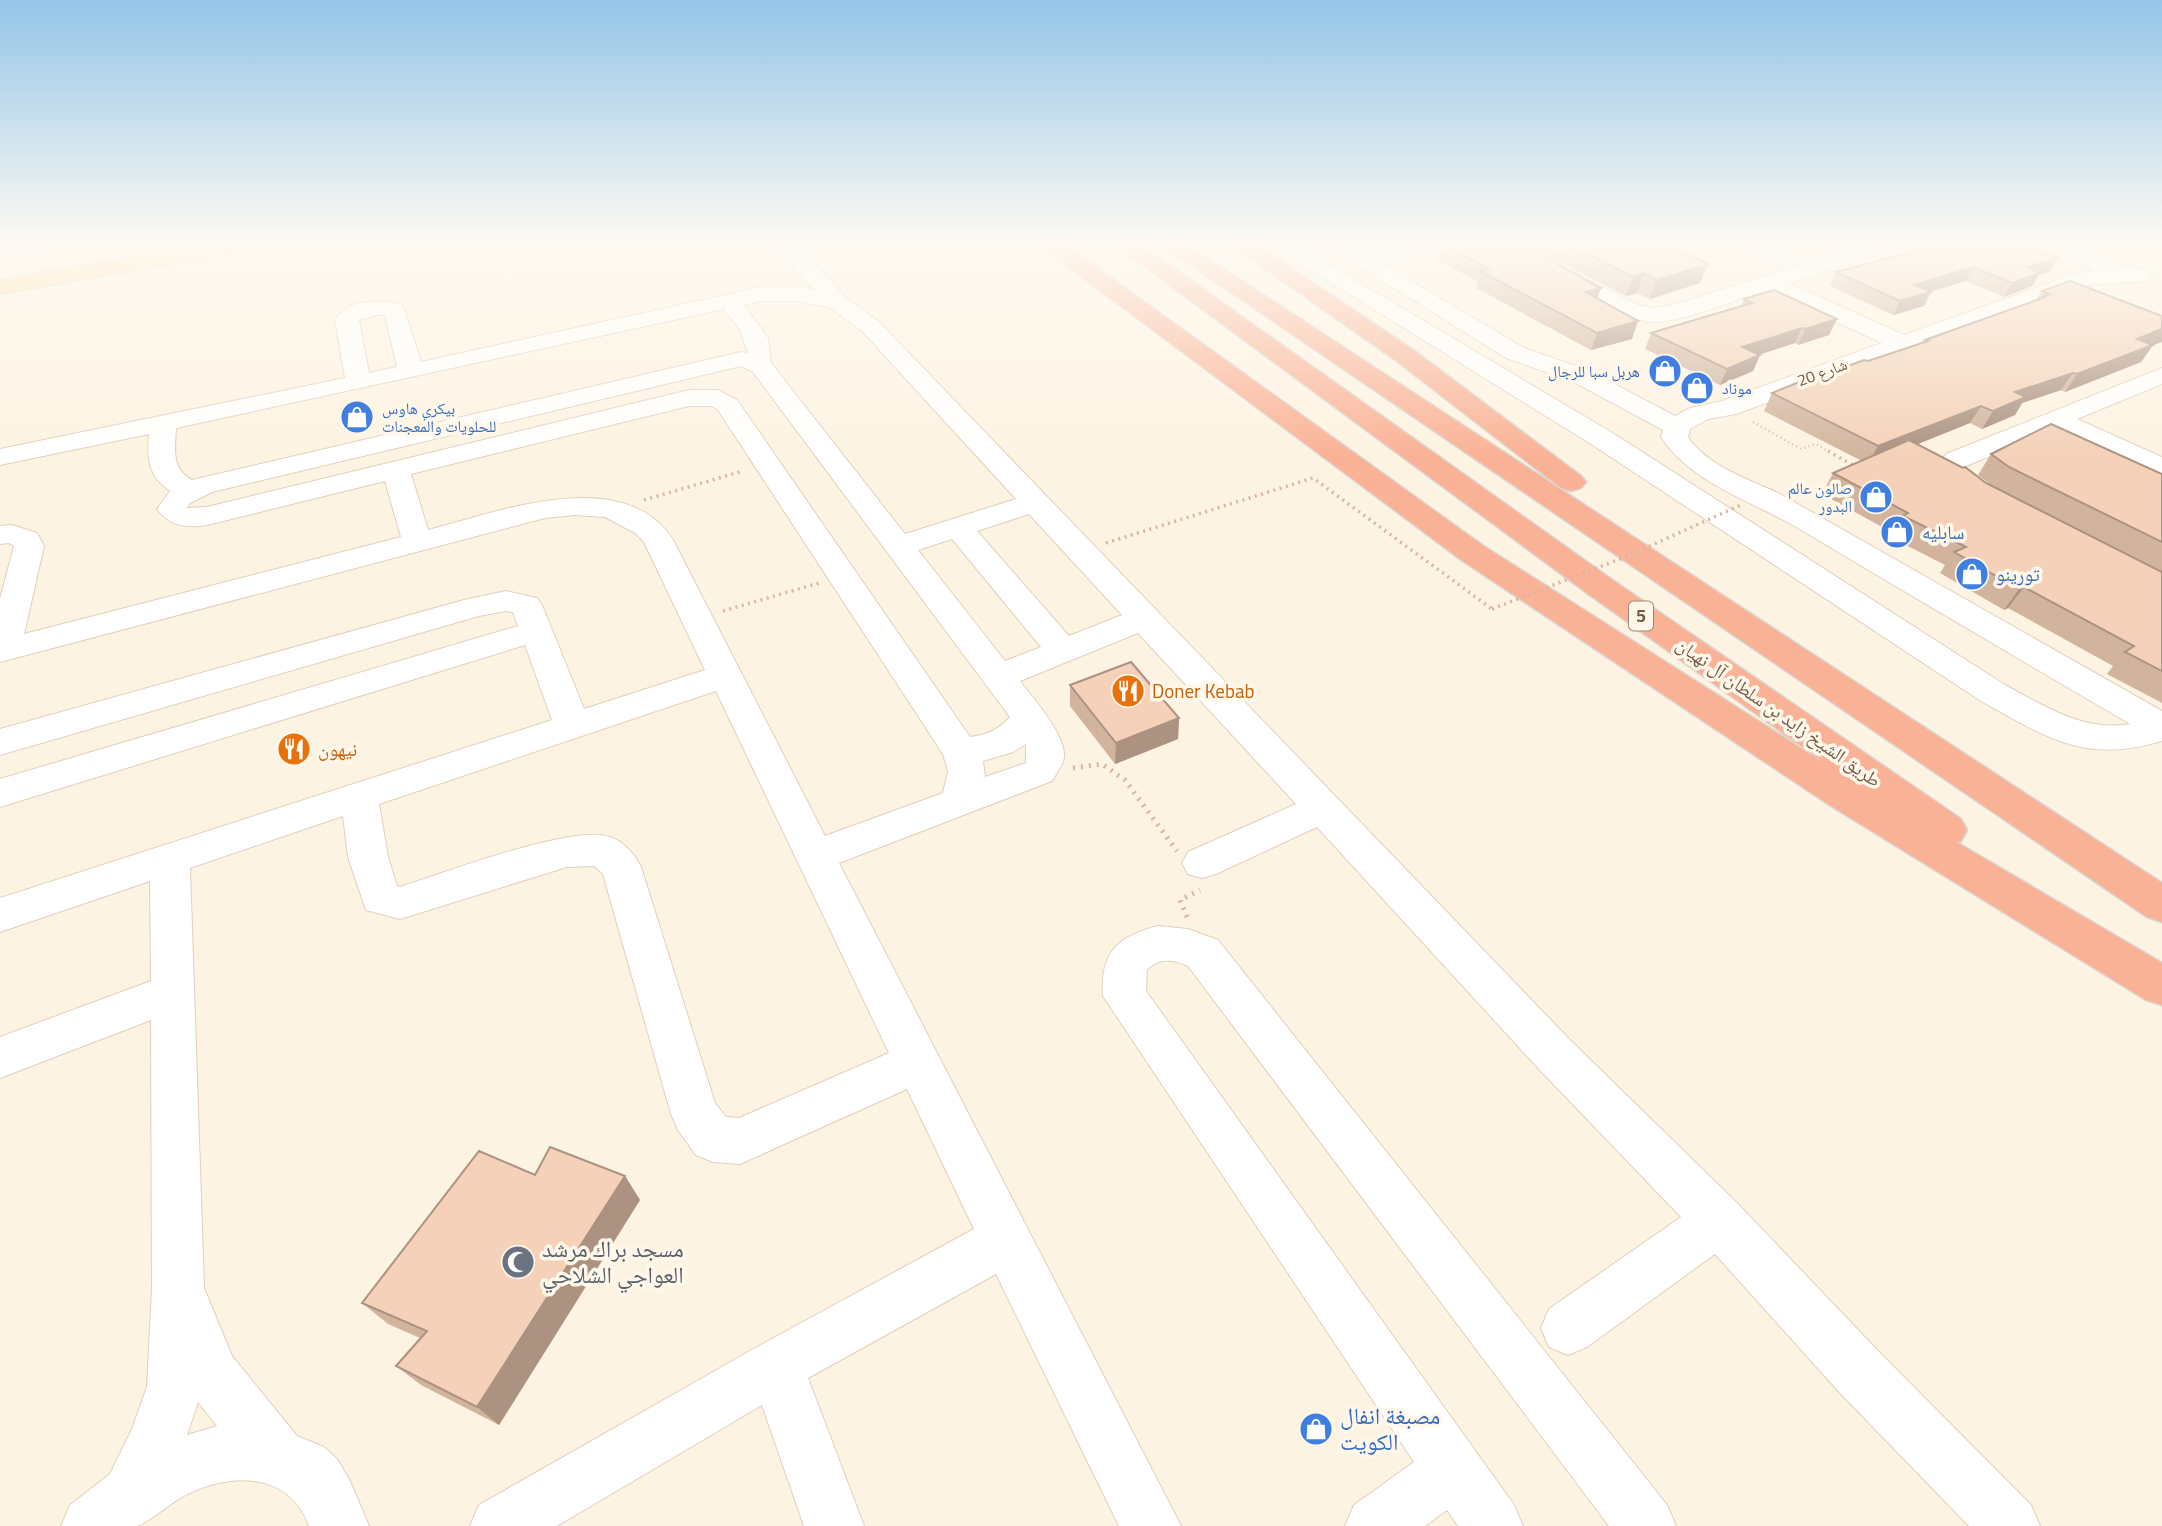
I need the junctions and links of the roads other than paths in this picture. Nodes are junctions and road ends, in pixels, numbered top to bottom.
1 (350, 315) edge
2 (395, 315) edge
3 (665, 315) edge
4 (740, 315) edge
5 (855, 315) edge
6 (1147, 315) edge
7 (1224, 315) edge
8 (1278, 315) edge
9 (1347, 315) edge
10 (1397, 315) edge
11 (1453, 315) edge
12 (1840, 315) edge
13 (1980, 315) edge
14 (1900, 343) junction
15 (759, 363) junction
16 (411, 371) junction
17 (358, 382) junction
18 (2154, 385) edge
19 (663, 390) junction
20 (1612, 391) junction
21 (786, 397) junction
22 (728, 405) junction
23 (1722, 409) junction
24 (2056, 419) junction
25 (163, 422) junction
26 (1676, 427) junction
27 (0, 457) edge
28 (2162, 467) edge
29 (396, 470) junction
30 (2162, 475) edge
31 (2162, 484) edge
32 (190, 491) junction
33 (1742, 495) junction
34 (1036, 502) junction
35 (2008, 508) edge
36 (958, 527) junction
37 (0, 535) edge
38 (417, 542) junction
39 (899, 546) junction
40 (12, 572) edge
41 (1145, 618) junction
42 (536, 631) junction
43 (1, 651) edge
44 (1063, 651) junction
45 (724, 676) junction
46 (1000, 676) junction
47 (1029, 717) junction
48 (573, 727) junction
49 (2162, 728) edge
50 (0, 742) edge
51 (960, 750) junction
52 (1974, 779) junction
53 (0, 793) edge
54 (359, 798) junction
55 (956, 803) junction
56 (1324, 808) junction
57 (814, 856) junction
58 (170, 861) junction
59 (1193, 867) road end
60 (2162, 905) edge
61 (0, 915) edge
62 (2162, 980) edge
63 (2162, 986) edge
64 (172, 992) junction
65 (0, 1058) edge
66 (917, 1062) junction
67 (1719, 1222) junction
68 (1006, 1240) junction
69 (178, 1289) junction
70 (1568, 1328) dead end
71 (776, 1366) junction
72 (276, 1455) junction
73 (1453, 1469) junction
74 (111, 1510) edge
75 (496, 1523) edge
76 (339, 1526) edge
77 (834, 1526) edge
78 (1152, 1526) edge
79 (1375, 1526) edge
80 (1493, 1526) edge
81 (1646, 1526) edge
82 (2010, 1526) edge

1 - 17 street
2 - 16 street
3 - 16 street
4 - 15 street
5 - 34 street
6 - 63 highway
7 - 62 highway, طريق الشيخ زايد بن سلطان آل نهيان / 5
8 - 52 highway
9 - 52 highway
10 - 49 street
11 - 20 street
12 - 14 street
13 - 14 street, شارع 20
14 - 23 street, شارع 20
15 - 19 street
15 - 21 street
16 - 17 street
17 - 25 street
18 - 24 street
19 - 22 street
19 - 29 street
19 - 32 street
20 - 23 street
20 - 26 street
21 - 22 street
21 - 39 street
22 - 51 street
23 - 26 street, شارع 20
23 - 33 street
24 - 28 street
24 - 35 street
25 - 27 street
25 - 32 street
26 - 33 street
29 - 32 street
29 - 38 street
30 - 31 street
33 - 49 street
34 - 36 street
34 - 41 street
36 - 39 street
36 - 44 street
37 - 40 street
38 - 43 street
38 - 45 street
39 - 46 street
40 - 43 street
41 - 44 street
41 - 56 street
42 - 48 street
42 - 50 street
42 - 53 street
44 - 46 street
45 - 48 street
45 - 57 street
46 - 47 street
47 - 51 street
47 - 55 street
48 - 54 street
51 - 55 street
52 - 60 highway
54 - 58 street
54 - 66 street
55 - 57 street
56 - 59 street
56 - 67 street
57 - 66 street
58 - 61 street
58 - 64 street
64 - 65 street
64 - 69 street
66 - 68 street
67 - 70 street
67 - 82 street
68 - 71 street
68 - 78 street
69 - 72 street
69 - 74 street
71 - 75 street
71 - 77 street
72 - 74 street
72 - 76 street
73 - 79 street
73 - 80 street
73 - 81 street

